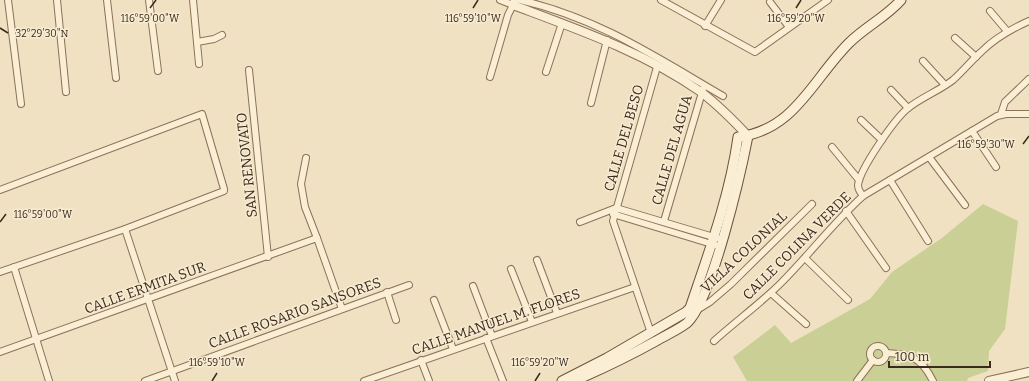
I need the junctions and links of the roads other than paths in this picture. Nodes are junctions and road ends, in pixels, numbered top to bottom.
1 (8, 0) edge
2 (57, 0) edge
3 (107, 0) edge
4 (149, 0) edge
5 (193, 0) edge
6 (500, 0) edge
7 (520, 0) edge
8 (661, 0) edge
9 (721, 0) edge
10 (828, 0) edge
11 (901, 0) edge
12 (514, 2) edge
13 (770, 2) dead end
14 (990, 11) dead end
15 (1029, 21) edge
16 (562, 23) junction
17 (705, 26) junction
18 (789, 27) junction
19 (1008, 31) junction
20 (222, 35) dead end
21 (956, 38) dead end
22 (606, 40) junction
23 (197, 42) junction
24 (976, 57) junction
25 (923, 61) dead end
26 (199, 64) dead end
27 (657, 67) junction
28 (249, 70) dead end
29 (158, 71) dead end
30 (546, 72) dead end
31 (490, 77) dead end
32 (116, 78) dead end
33 (1029, 79) edge
34 (945, 85) junction
35 (703, 89) junction
36 (892, 90) dead end
37 (66, 92) dead end
38 (723, 96) dead end
39 (591, 103) dead end
40 (20, 104) dead end
41 (908, 108) junction
42 (1001, 114) junction
43 (1029, 114) edge
44 (861, 120) dead end
45 (740, 127) junction
46 (972, 131) junction
47 (748, 136) junction
48 (738, 137) junction
49 (882, 140) junction
50 (832, 147) dead end
51 (929, 156) junction
52 (306, 158) dead end
53 (996, 167) dead end
54 (859, 180) junction
55 (890, 180) junction
56 (0, 190) edge
57 (863, 196) junction
58 (812, 204) dead end
59 (965, 205) dead end
60 (616, 208) junction
61 (608, 211) junction
62 (846, 212) junction
63 (614, 216) junction
64 (664, 221) junction
65 (580, 222) dead end
66 (125, 229) junction
67 (317, 238) junction
68 (717, 241) junction
69 (928, 241) dead end
70 (268, 257) junction
71 (805, 258) junction
72 (537, 260) dead end
73 (14, 267) junction
74 (886, 268) dead end
75 (511, 269) dead end
76 (0, 272) edge
77 (409, 285) dead end
78 (473, 286) dead end
79 (635, 287) junction
80 (387, 292) junction
81 (771, 292) junction
82 (149, 300) junction
83 (434, 300) dead end
84 (848, 300) dead end
85 (342, 309) junction
86 (693, 309) junction
87 (557, 313) junction
88 (396, 320) dead end
89 (532, 322) junction
90 (806, 324) dead end
91 (651, 332) junction
92 (489, 337) junction
93 (35, 340) junction
94 (714, 341) dead end
95 (453, 349) junction
96 (0, 352) edge
97 (886, 353) junction
98 (421, 360) junction
99 (873, 360) junction
100 (600, 366) junction
101 (172, 372) junction
102 (1029, 372) edge
103 (567, 380) edge
104 (48, 381) edge
105 (145, 381) edge
106 (175, 381) edge
107 (364, 381) edge
108 (429, 381) edge
109 (503, 381) edge
110 (595, 381) edge
111 (857, 381) edge
112 (933, 381) edge
113 (989, 381) edge

1 - 40 street
2 - 37 street
3 - 32 street
4 - 29 street
5 - 23 street
6 - 12 street
7 - 35 street
8 - 17 street
9 - 17 street
10 - 18 street
11 - 47 main road
12 - 16 street
12 - 31 street
13 - 18 street
14 - 19 street
15 - 19 street
16 - 22 street
16 - 30 street
17 - 18 street
19 - 24 street
20 - 23 street
21 - 24 street
22 - 27 street
22 - 39 street
23 - 26 street
24 - 34 street
25 - 34 street
27 - 35 street
27 - 60 street, CALLE DEL BESO
28 - 70 street, SAN RENOVATO
33 - 42 street
34 - 41 street
35 - 38 street
35 - 45 street
35 - 64 street, CALLE DEL AGUA
36 - 41 street
41 - 49 street
42 - 43 street
42 - 46 street, CALLE COLINA VERDE
44 - 49 street
45 - 47 street
45 - 48 street
46 - 51 street, CALLE COLINA VERDE
46 - 53 street
47 - 48 main road
47 - 68 main road
48 - 68 main road
49 - 54 street
50 - 54 street
51 - 55 street, CALLE COLINA VERDE
51 - 59 street
52 - 67 street
54 - 57 street
55 - 57 street, CALLE COLINA VERDE
55 - 69 street
56 - 66 street
57 - 62 street, CALLE COLINA VERDE
58 - 86 street, VILLA COLONIAL
60 - 61 street
60 - 63 street, CALLE DEL BESO
60 - 64 street
61 - 63 street
61 - 65 street
62 - 71 street, CALLE COLINA VERDE
62 - 74 street
63 - 68 street
63 - 79 street
64 - 68 street
66 - 73 street
66 - 82 street
67 - 70 street, CALLE ERMITA SUR
67 - 85 street
68 - 86 main road
70 - 82 street, CALLE ERMITA SUR
71 - 81 street, CALLE COLINA VERDE
71 - 84 street
72 - 87 street
73 - 76 street
73 - 93 street
75 - 89 street
77 - 80 street, CALLE ROSARIO SANSORES
78 - 92 street
79 - 87 street, CALLE MANUEL M. FLORES
79 - 91 street
80 - 85 street, CALLE ROSARIO SANSORES
80 - 88 street
81 - 90 street
81 - 94 street, CALLE COLINA VERDE
82 - 93 street, CALLE ERMITA SUR
82 - 101 street
83 - 95 street
85 - 101 street, CALLE ROSARIO SANSORES
86 - 91 main road
86 - 100 main road
87 - 89 street, CALLE MANUEL M. FLORES
89 - 92 street, CALLE MANUEL M. FLORES
91 - 100 main road
92 - 95 street, CALLE MANUEL M. FLORES
92 - 109 street
93 - 96 street, CALLE ERMITA SUR
93 - 104 street
95 - 98 street, CALLE MANUEL M. FLORES
97 - 99 street
97 - 99 street
97 - 112 street
98 - 107 street, CALLE MANUEL M. FLORES
98 - 108 street
99 - 111 street
100 - 103 main road
100 - 110 main road
101 - 105 street, CALLE ROSARIO SANSORES
101 - 106 street
102 - 113 street

